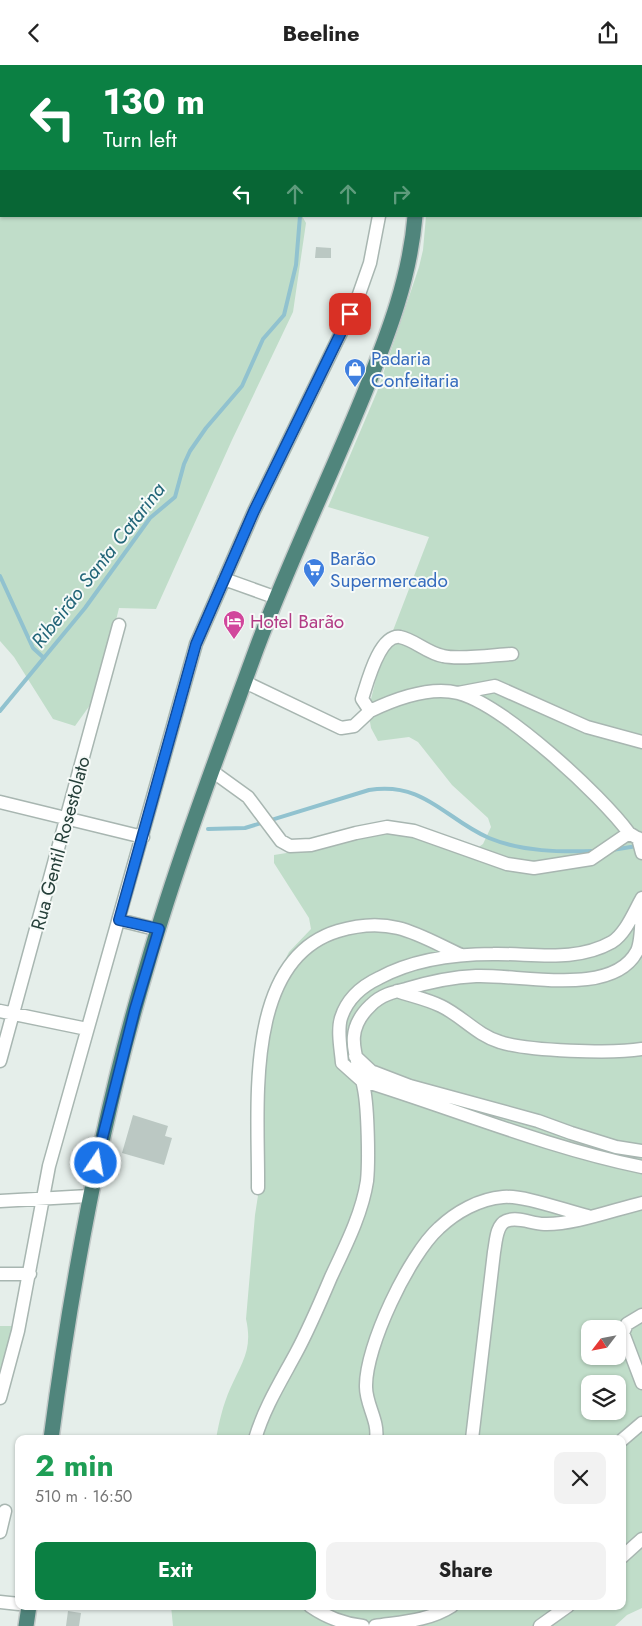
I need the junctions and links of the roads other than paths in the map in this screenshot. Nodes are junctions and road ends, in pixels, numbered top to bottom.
1 (379, 217) edge
2 (415, 217) edge
3 (224, 579) junction
4 (277, 598) junction
5 (119, 625) dead end
6 (512, 654) dead end
7 (245, 682) junction
8 (458, 693) junction
9 (370, 711) junction
10 (642, 742) edge
11 (212, 771) junction
12 (0, 802) edge
13 (67, 820) junction
14 (143, 837) junction
15 (636, 837) edge
16 (642, 853) edge
17 (642, 898) edge
18 (642, 908) edge
19 (119, 920) junction
20 (159, 929) junction
21 (460, 955) junction
22 (397, 991) junction
23 (0, 1011) edge
24 (14, 1014) junction
25 (87, 1029) junction
26 (642, 1049) edge
27 (355, 1055) junction
28 (0, 1061) edge
29 (361, 1080) junction
30 (642, 1151) edge
31 (642, 1167) edge
32 (258, 1188) dead end
33 (89, 1196) junction
34 (42, 1199) junction
35 (0, 1201) edge
36 (642, 1203) edge
37 (588, 1216) junction
38 (0, 1274) edge
39 (30, 1274) junction
40 (642, 1315) edge
41 (642, 1383) edge
42 (0, 1398) edge
43 (642, 1423) edge
44 (52, 1435) edge
45 (257, 1435) edge
46 (376, 1435) edge
47 (472, 1435) edge
48 (626, 1436) edge
49 (5, 1511) dead end
50 (0, 1532) edge
51 (642, 1539) edge
52 (626, 1553) edge
53 (0, 1602) edge
54 (15, 1604) edge
55 (28, 1610) edge
56 (316, 1610) edge
57 (446, 1610) edge
58 (562, 1610) edge
59 (26, 1626) edge
60 (363, 1626) edge
61 (374, 1626) edge
62 (540, 1626) edge

1 - 3 street
2 - 4 highway
3 - 4 street
3 - 14 street
4 - 7 highway
5 - 13 street, Rua Gentil Rosestolato
6 - 9 street
7 - 9 street
7 - 11 highway
8 - 9 street
8 - 10 street
8 - 15 street
11 - 15 street
11 - 20 highway
12 - 13 street
13 - 14 street
13 - 24 street, Rua Gentil Rosestolato
14 - 19 street
15 - 16 street
17 - 21 street
18 - 22 street
19 - 20 street
19 - 25 street
20 - 33 highway
21 - 29 street
21 - 32 street
22 - 26 street
22 - 27 street
23 - 24 street
24 - 25 street
24 - 28 street, Rua Gentil Rosestolato
25 - 34 street
27 - 29 street
27 - 30 street
29 - 31 street
29 - 45 street
33 - 34 street
33 - 44 highway
34 - 35 street
34 - 39 street
36 - 37 street
37 - 46 street
37 - 47 street
38 - 39 street
39 - 42 street
40 - 41 street
43 - 48 street
49 - 50 street
51 - 52 street
53 - 54 street
55 - 59 highway
56 - 60 street
57 - 61 street
58 - 62 street

